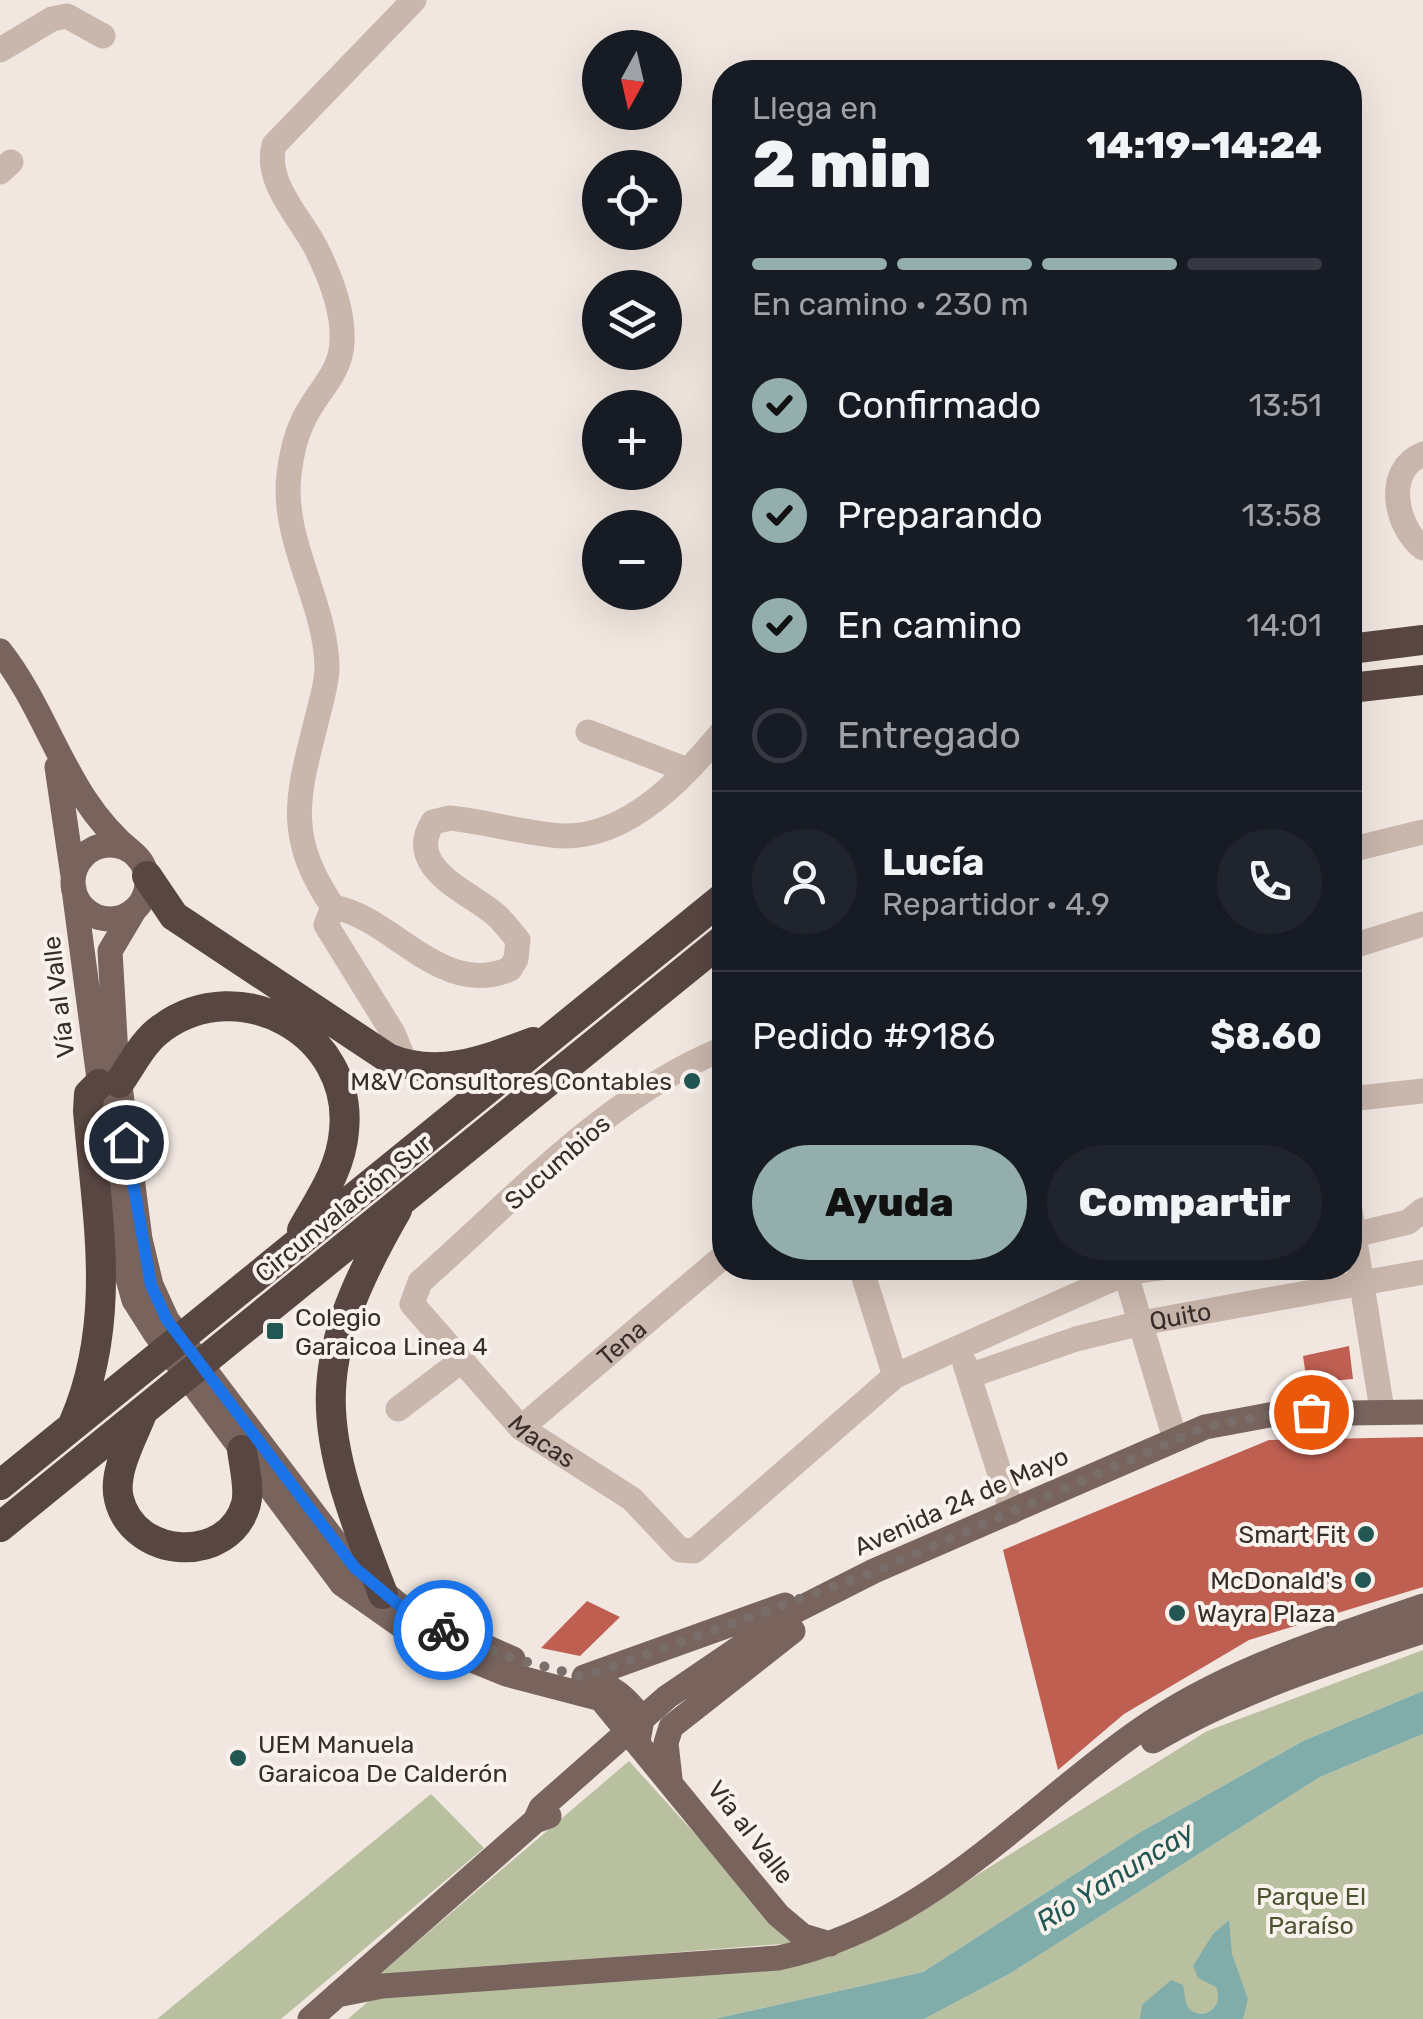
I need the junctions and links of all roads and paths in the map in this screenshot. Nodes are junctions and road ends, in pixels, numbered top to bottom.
1 (414, 0) edge
2 (103, 36) dead end
3 (0, 50) edge
4 (1423, 454) edge
5 (1423, 548) edge
6 (1423, 640) edge
7 (1362, 648) edge
8 (0, 651) edge
9 (1423, 680) edge
10 (1362, 687) edge
11 (588, 732) dead end
12 (712, 742) edge
13 (55, 752) junction
14 (687, 770) junction
15 (1423, 832) edge
16 (1362, 847) edge
17 (140, 864) junction
18 (74, 883) junction
19 (712, 907) edge
20 (332, 908) junction
21 (135, 909) junction
22 (1423, 924) edge
23 (1362, 943) edge
24 (712, 948) edge
25 (559, 1032) junction
26 (712, 1054) edge
27 (406, 1066) junction
28 (109, 1084) junction
29 (1423, 1091) edge
30 (1362, 1098) edge
31 (406, 1195) junction
32 (1416, 1216) edge
33 (1362, 1233) edge
34 (292, 1249) junction
35 (712, 1266) edge
36 (1423, 1272) edge
37 (1362, 1278) edge
38 (865, 1280) edge
39 (1104, 1280) edge
40 (1128, 1280) edge
41 (1363, 1283) junction
42 (412, 1304) joint
43 (1141, 1323) junction
44 (961, 1349) junction
45 (462, 1361) junction
46 (896, 1376) junction
47 (969, 1376) junction
48 (150, 1402) junction
49 (398, 1410) dead end
50 (1382, 1410) junction
51 (1423, 1412) edge
52 (73, 1425) junction
53 (520, 1428) junction
54 (1175, 1439) junction
55 (242, 1450) junction
56 (0, 1485) edge
57 (1012, 1512) junction
58 (0, 1527) edge
59 (694, 1550) joint
60 (874, 1572) junction
61 (383, 1594) junction
62 (1423, 1606) edge
63 (1423, 1632) edge
64 (584, 1677) junction
65 (636, 1730) junction
66 (670, 1779) junction
67 (1062, 1794) junction
68 (830, 1944) junction
69 (337, 1995) junction
70 (310, 2019) edge

1 - 20 street
2 - 3 street
4 - 5 street
6 - 7 highway
8 - 13 main road
9 - 10 highway
11 - 14 street
12 - 14 street
13 - 17 main road
13 - 18 main road, Vía al Valle
14 - 20 street
15 - 16 street
17 - 18 main road
17 - 21 main road
17 - 27 highway
18 - 21 main road
18 - 28 main road, Vía al Valle
19 - 25 highway, Circunvalación Sur
20 - 27 street
21 - 28 main road, Vía al Valle
22 - 23 street
24 - 31 highway, Circunvalación Sur
25 - 27 highway
25 - 34 highway, Circunvalación Sur
26 - 42 street, Sucumbios
28 - 34 highway
28 - 52 highway
28 - 55 main road, Vía al Valle
28 - 61 main road, Vía al Valle
29 - 30 street
31 - 48 highway, Circunvalación Sur
31 - 61 highway
32 - 33 street
34 - 52 highway, Circunvalación Sur
35 - 53 street, Tena
36 - 41 street, Quito
37 - 41 street
38 - 46 street
39 - 44 street, Quito
40 - 43 street
41 - 43 street, Quito
41 - 50 street
42 - 45 street, Macas
43 - 47 street, Quito
43 - 54 street
44 - 46 street, Quito
44 - 47 street
45 - 49 street
45 - 53 street, Macas
46 - 59 street, Quito
47 - 57 street
48 - 55 highway
48 - 58 highway, Circunvalación Sur
50 - 51 main road, Avenida 24 de Mayo
50 - 54 main road, Avenida 24 de Mayo
52 - 56 highway, Circunvalación Sur
53 - 59 street, Macas
54 - 57 main road, Avenida 24 de Mayo
55 - 65 main road, Vía al Valle
57 - 60 main road, Avenida 24 de Mayo
60 - 64 main road
60 - 65 main road, Avenida 24 de Mayo
60 - 66 main road
61 - 64 main road, Vía al Valle
62 - 67 main road
63 - 67 main road
64 - 65 main road, Vía al Valle
65 - 66 main road, Vía al Valle
65 - 69 main road, Avenida 24 de Mayo
66 - 68 main road, Vía al Valle
67 - 68 main road
68 - 69 main road
69 - 70 main road, Avenida 24 de Mayo

